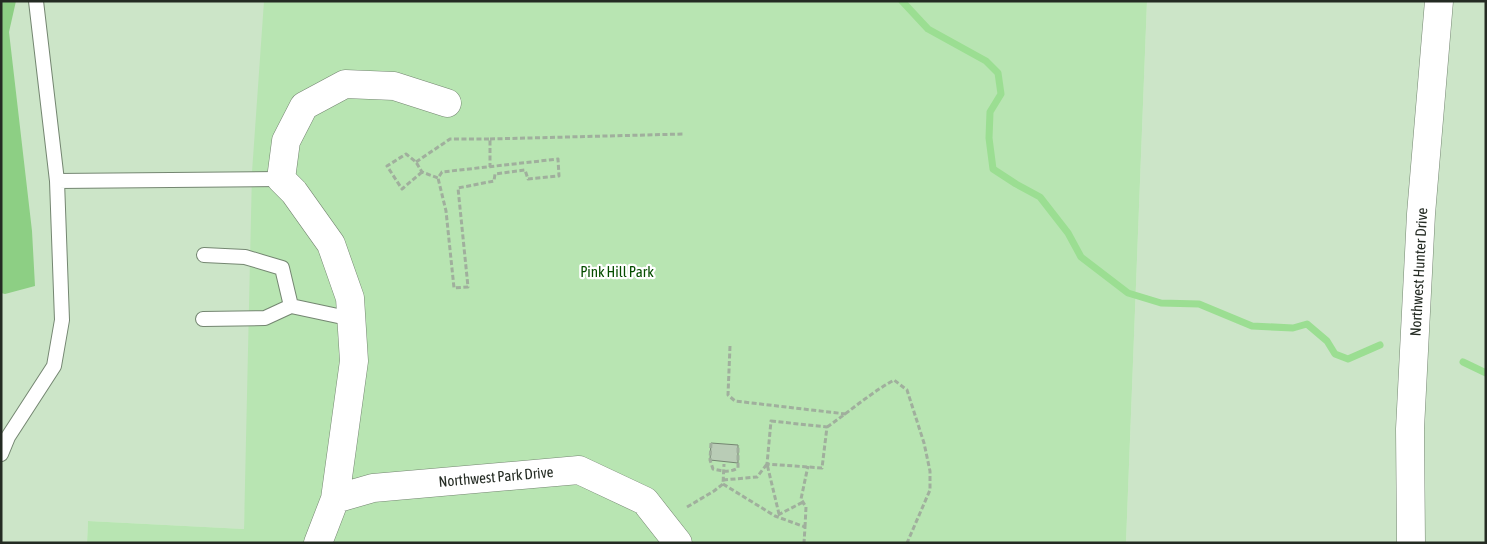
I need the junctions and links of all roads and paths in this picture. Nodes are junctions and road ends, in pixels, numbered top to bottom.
1 (36, 1) edge
2 (1438, 1) edge
3 (447, 103) dead end
4 (684, 134) dead end
5 (490, 139) junction
6 (416, 162) junction
7 (490, 167) junction
8 (422, 172) junction
9 (438, 178) junction
10 (281, 179) junction
11 (57, 181) junction
12 (204, 255) dead end
13 (290, 306) junction
14 (203, 319) dead end
15 (352, 319) junction
16 (730, 346) dead end
17 (847, 414) junction
18 (827, 427) junction
19 (711, 443) dead end
20 (738, 445) dead end
21 (1, 454) edge
22 (724, 464) dead end
23 (767, 464) junction
24 (808, 466) junction
25 (724, 472) junction
26 (723, 482) junction
27 (335, 500) junction
28 (803, 502) junction
29 (687, 507) dead end
30 (777, 515) junction
31 (805, 527) junction
32 (318, 543) edge
33 (678, 543) edge
34 (804, 543) edge
35 (907, 543) edge
36 (1410, 543) edge

1 - 11 lane
2 - 36 street, Northwest Hunter Drive
3 - 10 street
4 - 5 path
5 - 6 path
5 - 7 path
6 - 8 path
6 - 8 path
7 - 9 path
7 - 9 path
8 - 9 path
10 - 11 lane
10 - 15 street
11 - 21 lane
12 - 13 lane
13 - 14 lane
13 - 15 lane
15 - 27 street
16 - 17 path
17 - 18 path
17 - 35 path
18 - 23 path
18 - 24 path
19 - 25 path
20 - 25 path
22 - 25 path
23 - 24 path
23 - 26 path
23 - 30 path
24 - 28 path
25 - 26 path
26 - 29 path
26 - 30 path
27 - 32 street
27 - 33 street, Northwest Park Drive
28 - 30 path
28 - 31 path
30 - 31 path
31 - 34 path

